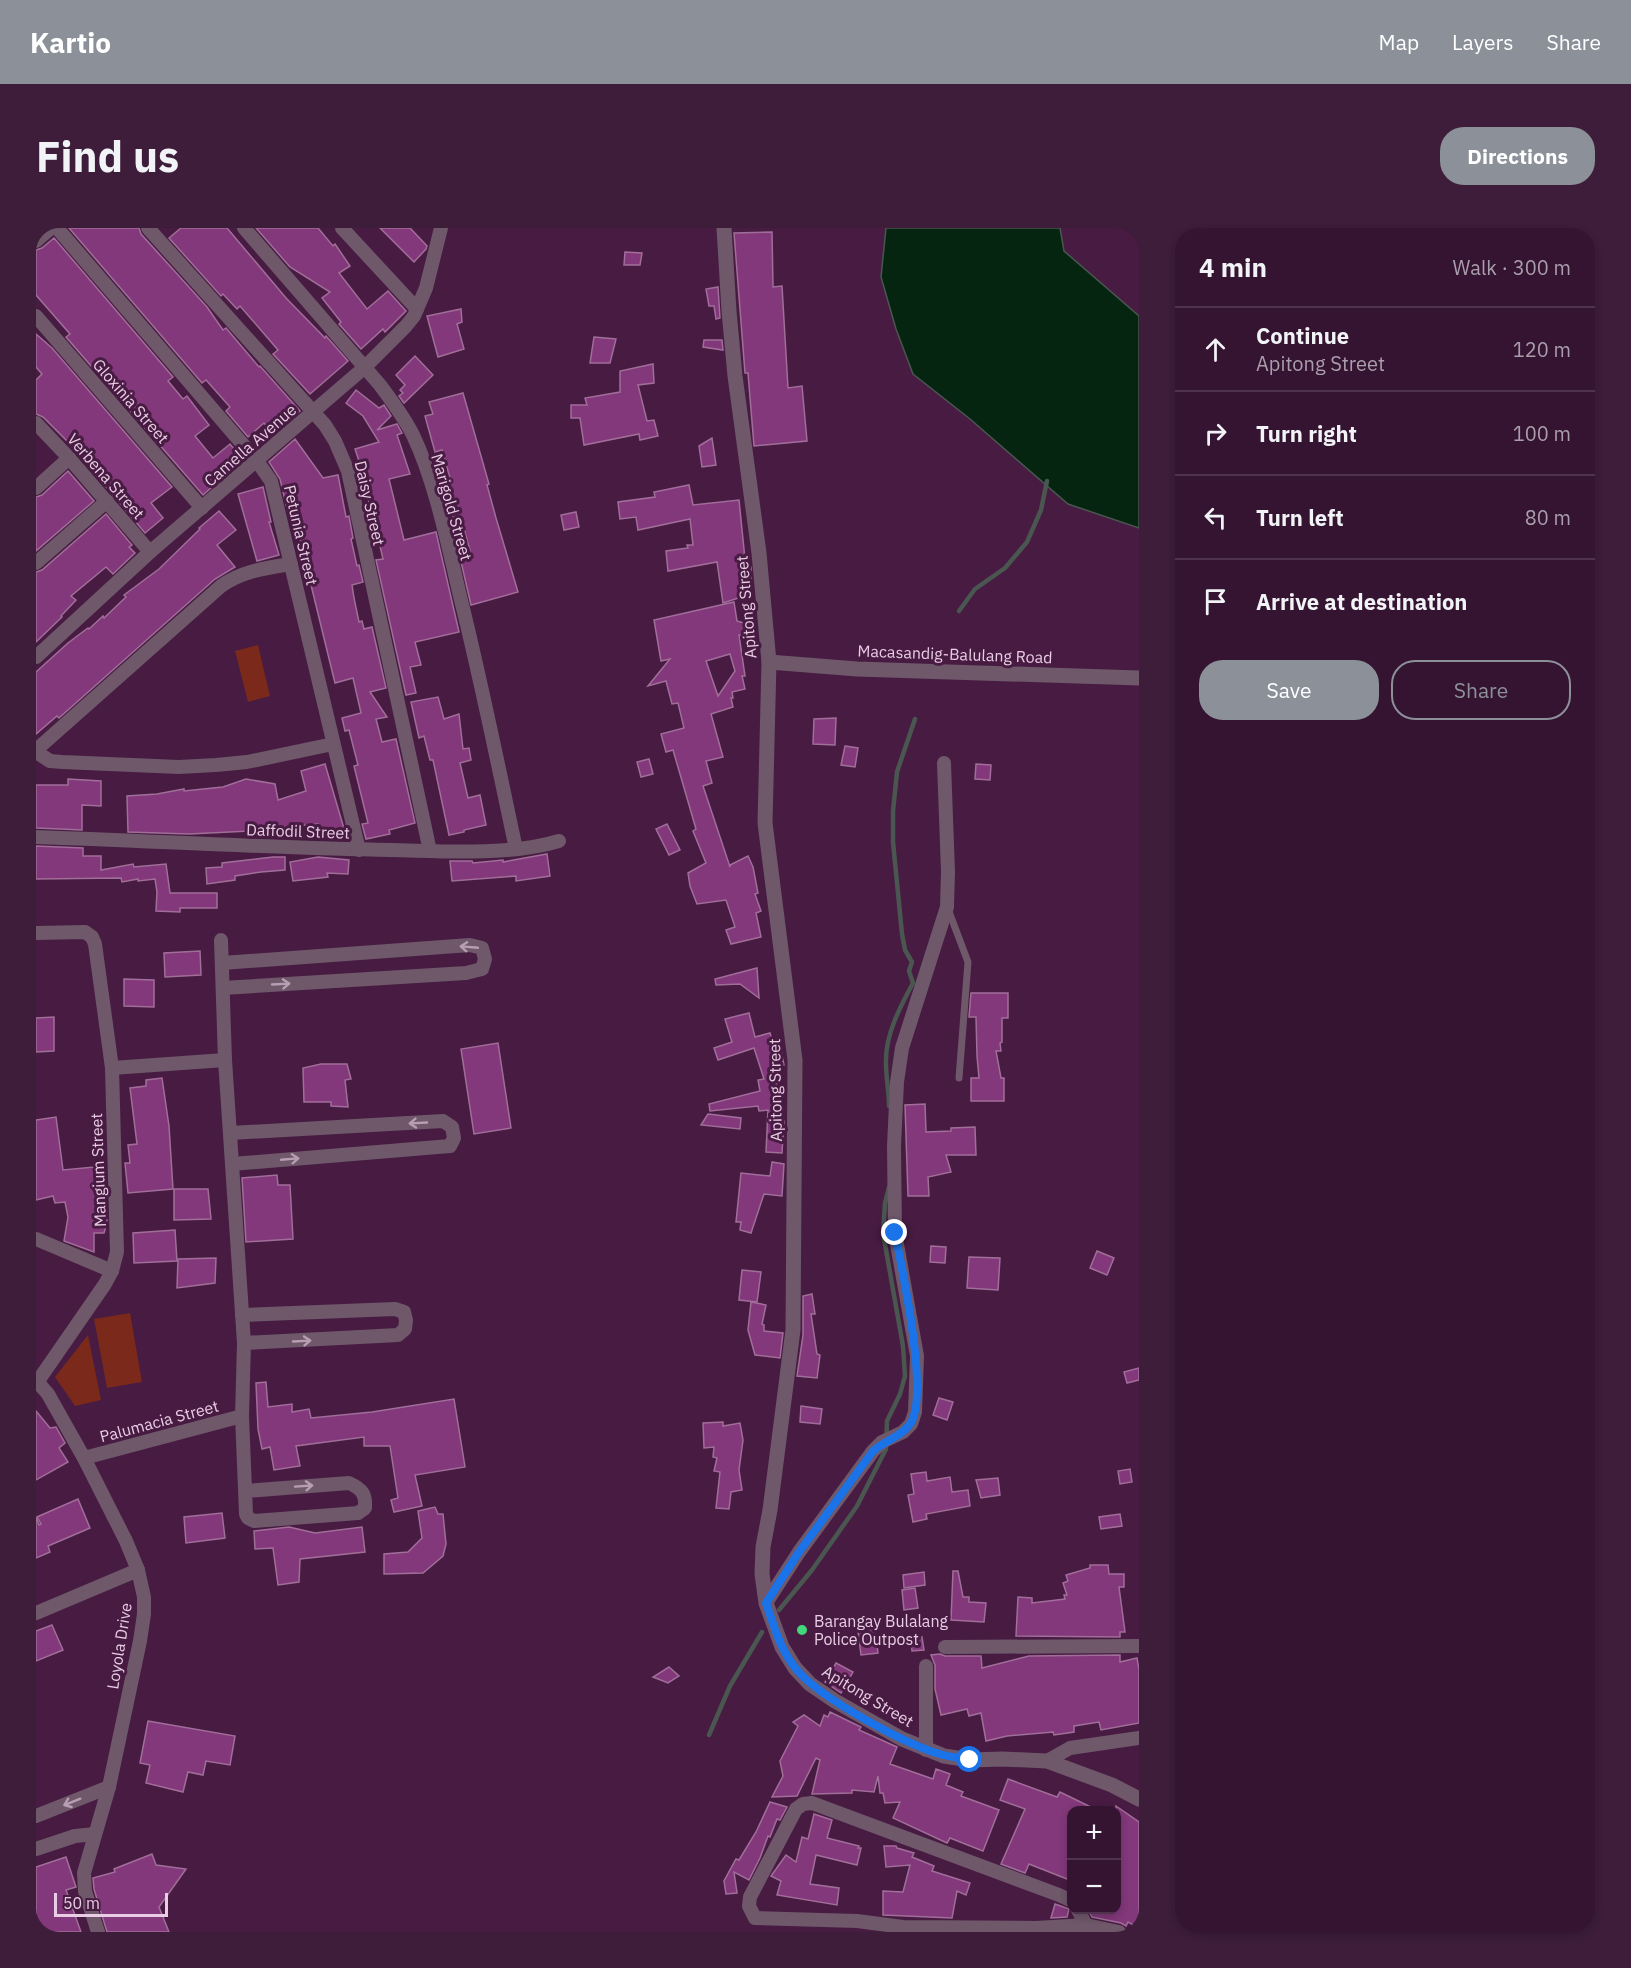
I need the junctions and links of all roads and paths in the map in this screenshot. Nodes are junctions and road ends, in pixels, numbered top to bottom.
1 (51, 228) edge
2 (57, 228) edge
3 (148, 228) edge
4 (244, 228) edge
5 (342, 228) edge
6 (724, 228) edge
7 (437, 230) edge
8 (36, 241) edge
9 (417, 309) junction
10 (36, 316) edge
11 (365, 367) junction
12 (313, 412) junction
13 (36, 423) edge
14 (69, 458) junction
15 (257, 461) junction
16 (36, 488) edge
17 (107, 501) junction
18 (202, 508) junction
19 (150, 552) junction
20 (36, 563) edge
21 (291, 564) junction
22 (36, 657) edge
23 (769, 662) junction
24 (1139, 678) edge
25 (333, 744) junction
26 (36, 751) edge
27 (944, 763) dead end
28 (36, 837) edge
29 (559, 842) dead end
30 (516, 849) junction
31 (359, 850) junction
32 (430, 850) junction
33 (947, 907) junction
34 (36, 933) edge
35 (221, 940) dead end
36 (222, 963) junction
37 (223, 988) junction
38 (225, 1060) junction
39 (112, 1068) junction
40 (959, 1078) dead end
41 (230, 1133) junction
42 (232, 1164) junction
43 (36, 1239) edge
44 (112, 1270) junction
45 (242, 1315) junction
46 (244, 1343) junction
47 (37, 1380) edge
48 (242, 1416) junction
49 (84, 1458) junction
50 (246, 1491) junction
51 (138, 1570) junction
52 (766, 1603) junction
53 (36, 1613) edge
54 (1139, 1646) edge
55 (945, 1647) dead end
56 (926, 1666) dead end
57 (1139, 1738) edge
58 (926, 1749) junction
59 (1047, 1761) junction
60 (109, 1787) junction
61 (1139, 1799) edge
62 (36, 1816) edge
63 (95, 1834) junction
64 (36, 1849) edge
65 (1067, 1899) edge
66 (1080, 1914) edge
67 (1086, 1925) junction
68 (98, 1932) edge
69 (1119, 1932) edge

1 - 8 street
2 - 15 street, Petunia Street
3 - 12 street, Daisy Street
4 - 11 street, Marigold Street
5 - 9 street
6 - 23 street, Apitong Street
7 - 9 street, Camella Avenue
9 - 11 street, Camella Avenue
10 - 18 street, Gloxinia Street
11 - 12 street, Camella Avenue
11 - 30 street, Marigold Street
12 - 15 street, Camella Avenue
12 - 32 street, Daisy Street
13 - 14 street, Verbena Street
14 - 16 street
14 - 17 street, Verbena Street
15 - 18 street, Camella Avenue
15 - 21 street, Petunia Street
17 - 19 street, Verbena Street
17 - 20 street
18 - 19 street, Camella Avenue
19 - 22 street, Camella Avenue
21 - 25 street, Petunia Street
21 - 26 street
23 - 24 street, Macasandig-Balulang Road
23 - 52 street, Apitong Street
25 - 26 street
25 - 31 street, Petunia Street
27 - 33 street
28 - 31 street, Daffodil Street
29 - 30 street, Daffodil Street
30 - 32 street, Daffodil Street
31 - 32 street, Daffodil Street
33 - 40 lane
33 - 52 street
34 - 39 street, Mangium Street
35 - 36 street
36 - 37 street
37 -> 36 street
37 - 38 street
38 - 39 street
38 - 41 street
39 - 44 street, Mangium Street
41 - 42 street
42 -> 41 street
42 - 45 street
43 - 44 street
44 - 47 street, Mangium Street
45 - 46 street
46 -> 45 street
46 - 48 street
47 - 49 street, Loyola Drive
48 - 49 street, Palumacia Street
48 - 50 street
49 - 51 street, Loyola Drive
50 -> 50 street
51 - 53 street
51 - 60 street, Loyola Drive
52 - 58 street, Apitong Street
54 - 55 street
56 - 58 street
57 - 59 street
58 - 59 street, Apitong Street
59 - 61 street, Apitong Street
60 -> 62 street
60 - 63 street, Loyola Drive
63 - 64 street
63 - 68 street, Loyola Drive
65 - 67 street
66 - 67 street
67 - 69 street

